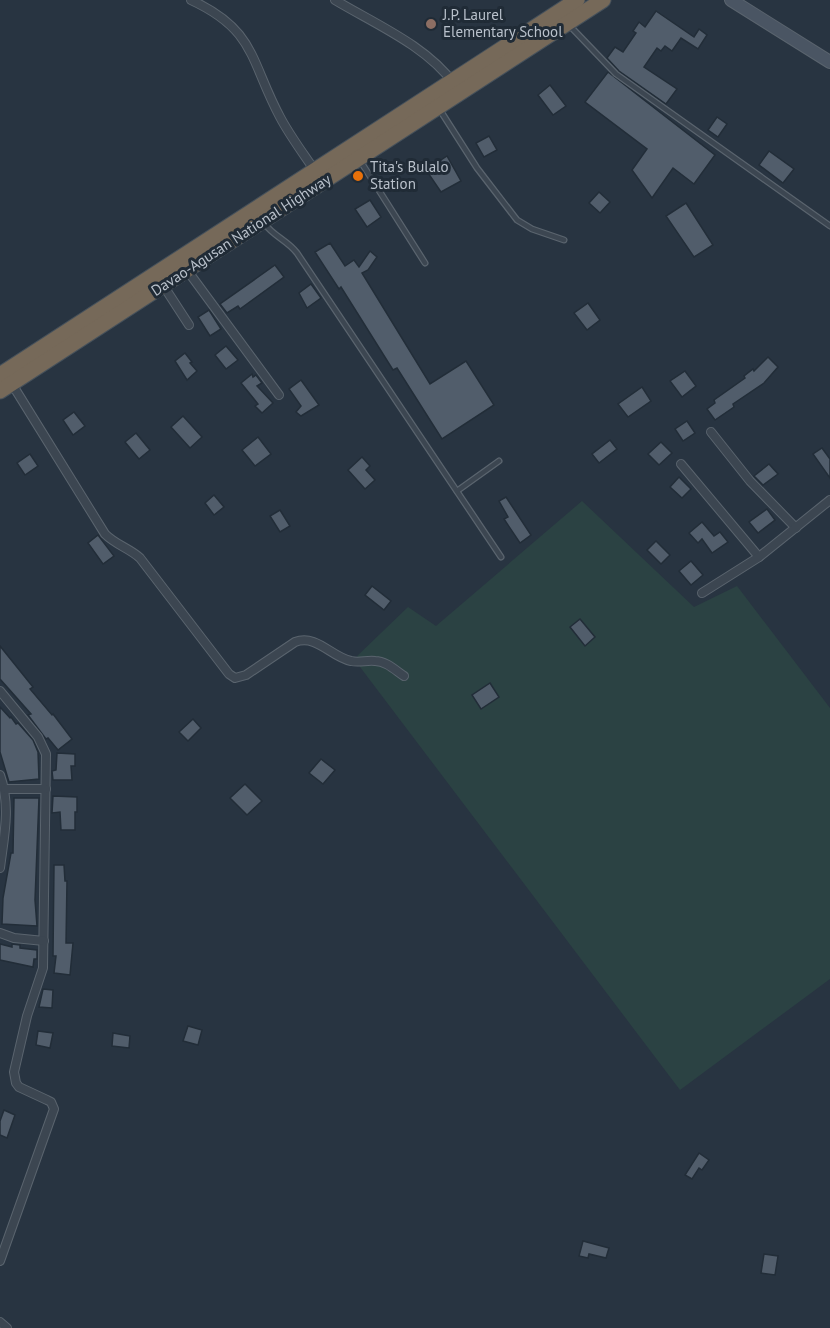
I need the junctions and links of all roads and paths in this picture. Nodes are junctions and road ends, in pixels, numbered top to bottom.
1 (191, 0) edge
2 (336, 0) edge
3 (577, 0) edge
4 (603, 0) edge
5 (731, 0) edge
6 (563, 18) junction
7 (830, 62) edge
8 (456, 88) junction
9 (439, 108) junction
10 (359, 159) junction
11 (315, 171) junction
12 (259, 216) junction
13 (830, 226) edge
14 (564, 240) dead end
15 (425, 263) dead end
16 (187, 270) junction
17 (163, 285) junction
18 (189, 325) dead end
19 (10, 378) edge
20 (279, 395) dead end
21 (711, 432) dead end
22 (499, 461) dead end
23 (681, 464) dead end
24 (457, 491) junction
25 (830, 500) edge
26 (796, 528) junction
27 (501, 557) dead end
28 (759, 557) junction
29 (702, 593) dead end
30 (404, 676) dead end
31 (0, 691) edge
32 (0, 775) edge
33 (5, 789) junction
34 (46, 789) junction
35 (0, 868) edge
36 (0, 933) edge
37 (44, 941) junction
38 (0, 1261) edge
39 (0, 1322) edge
40 (7, 1328) edge

1 - 11 street
2 - 8 street
3 - 6 highway, Davao-Agusan National Highway
4 - 6 highway, Davao-Agusan National Highway
5 - 7 main road
6 - 8 highway, Davao-Agusan National Highway
6 - 13 lane
8 - 9 highway, Davao-Agusan National Highway
8 - 11 highway, Davao-Agusan National Highway
9 - 10 highway, Davao-Agusan National Highway
9 - 14 lane
10 - 12 highway, Davao-Agusan National Highway
10 - 15 lane
11 - 12 highway, Davao-Agusan National Highway
12 - 16 highway, Davao-Agusan National Highway
12 - 19 highway, Davao-Agusan National Highway
12 - 24 lane
16 - 17 highway, Davao-Agusan National Highway
16 - 20 street
17 - 18 street
17 - 19 highway, Davao-Agusan National Highway
19 - 30 street
21 - 26 street
22 - 24 lane
23 - 28 street
24 - 27 lane
25 - 26 street
26 - 28 street
28 - 29 street
31 - 34 street
32 - 33 street
33 - 34 street
33 - 35 street
34 - 37 street
36 - 37 street
37 - 38 street
39 - 40 street

